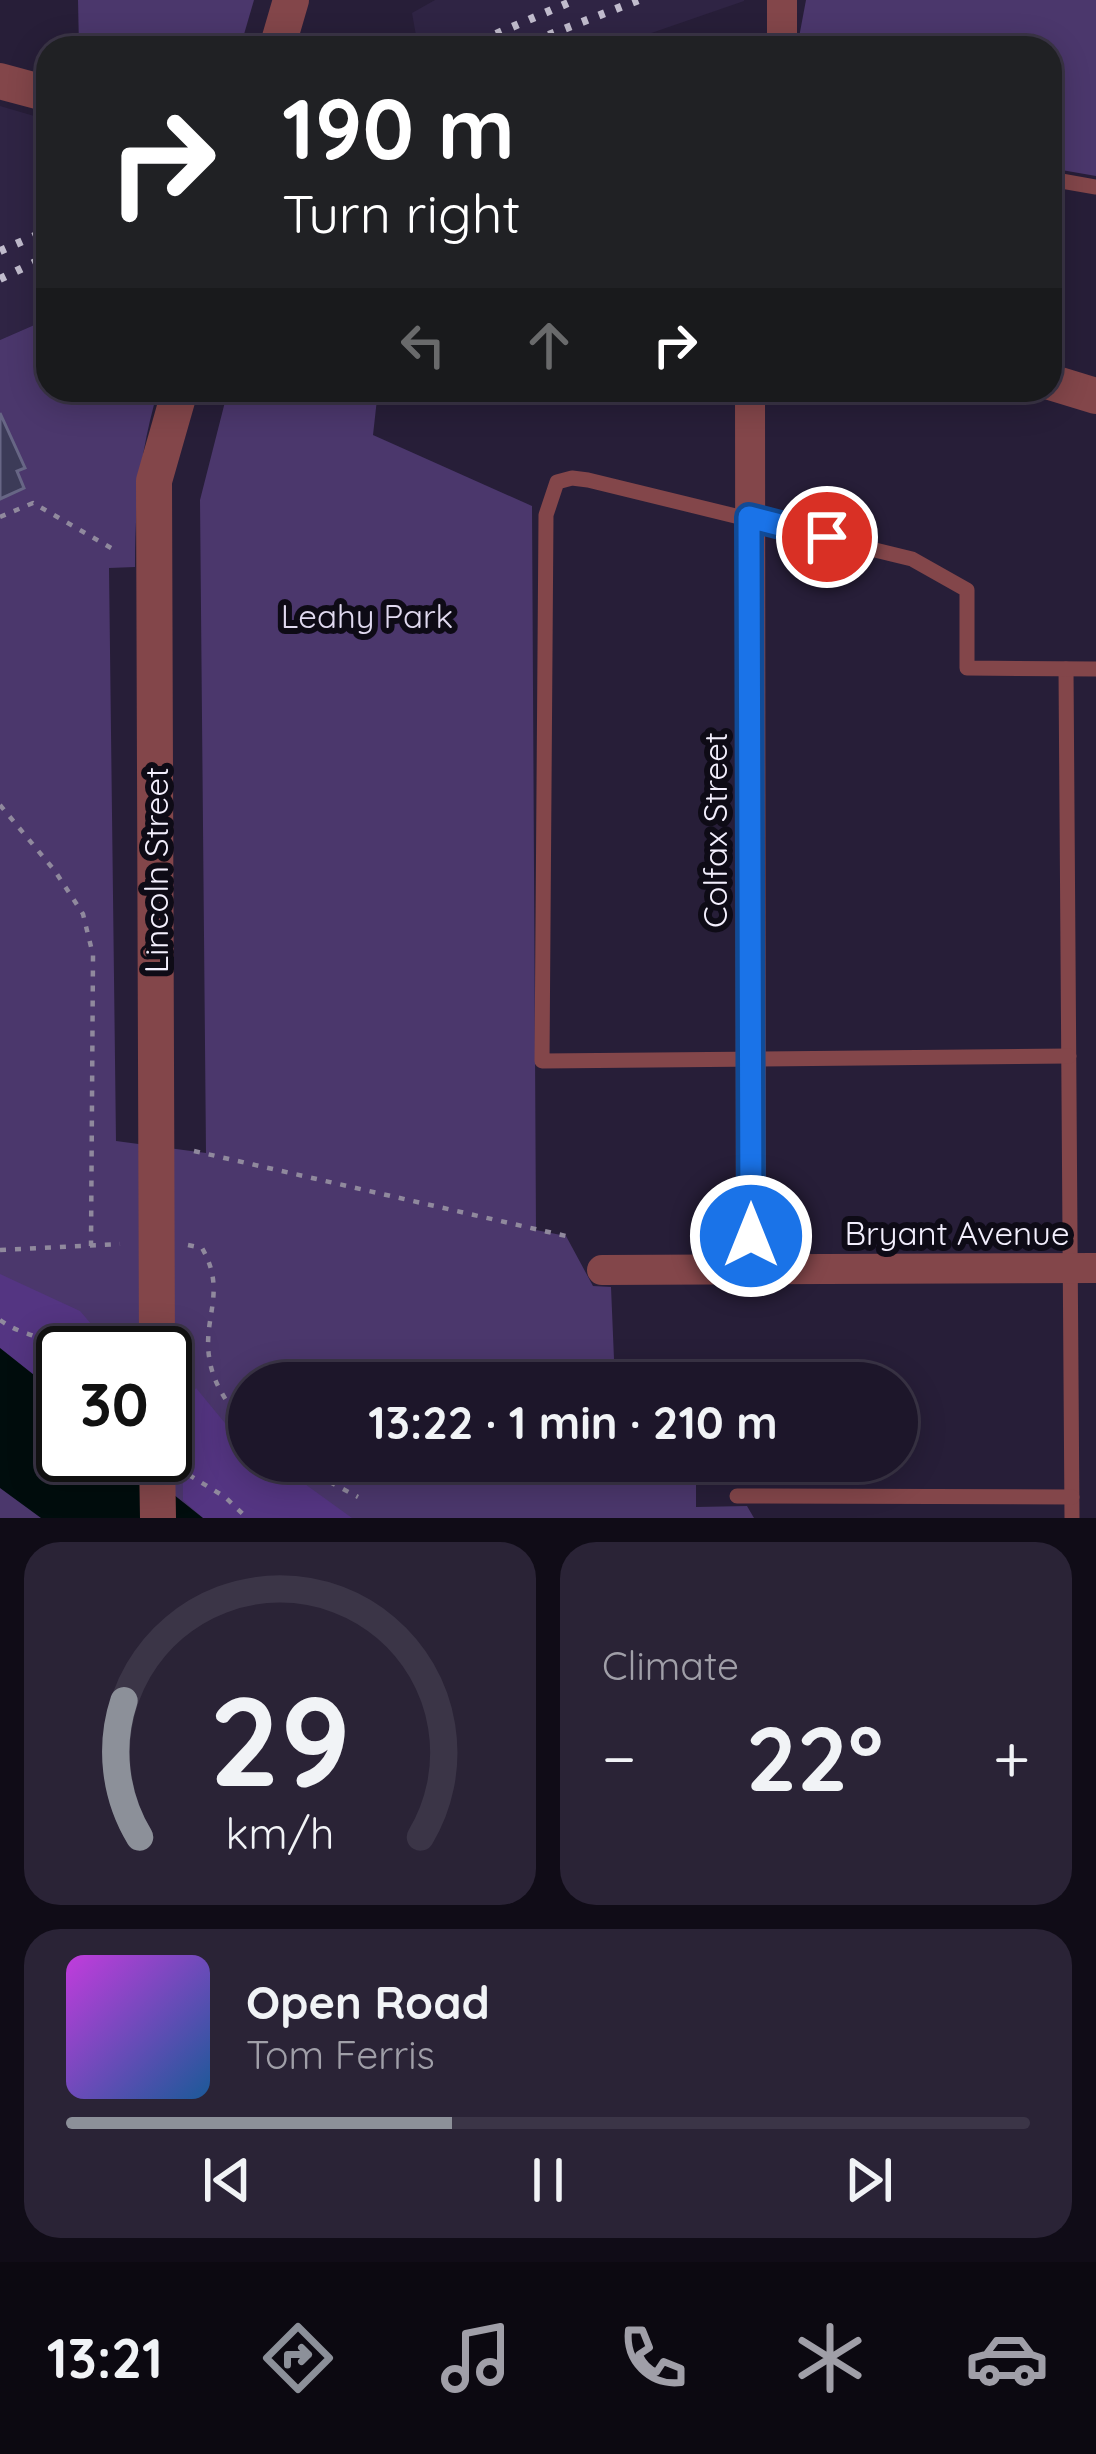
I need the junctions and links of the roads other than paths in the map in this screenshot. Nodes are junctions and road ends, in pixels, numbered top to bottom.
1 (291, 0) edge
2 (782, 0) edge
3 (280, 36) edge
4 (782, 36) edge
5 (0, 81) edge
6 (36, 91) edge
7 (1062, 181) edge
8 (1096, 187) edge
9 (1062, 386) edge
10 (1096, 396) edge
11 (177, 402) edge
12 (750, 402) edge
13 (749, 517) junction
14 (1066, 669) junction
15 (1096, 669) edge
16 (1069, 1056) junction
17 (751, 1059) junction
18 (1083, 1268) edge
19 (602, 1270) dead end
20 (751, 1270) junction
21 (158, 1326) edge
22 (166, 1482) edge
23 (737, 1496) dead end
24 (1072, 1497) junction
25 (158, 1518) edge
26 (1072, 1518) edge

1 - 3 street
2 - 4 street
5 - 6 street
7 - 8 lane
9 - 10 street
11 - 21 street, Lincoln Street
12 - 13 street, Colfax Street
13 - 14 lane
13 - 17 street, Colfax Street
13 - 17 lane
14 - 15 lane
14 - 16 lane
16 - 17 lane
16 - 18 lane
17 - 20 street, Colfax Street
18 - 20 street, Bryant Avenue
18 - 24 lane
19 - 20 street, Bryant Avenue
22 - 25 street, bridge
23 - 24 lane
24 - 26 lane

